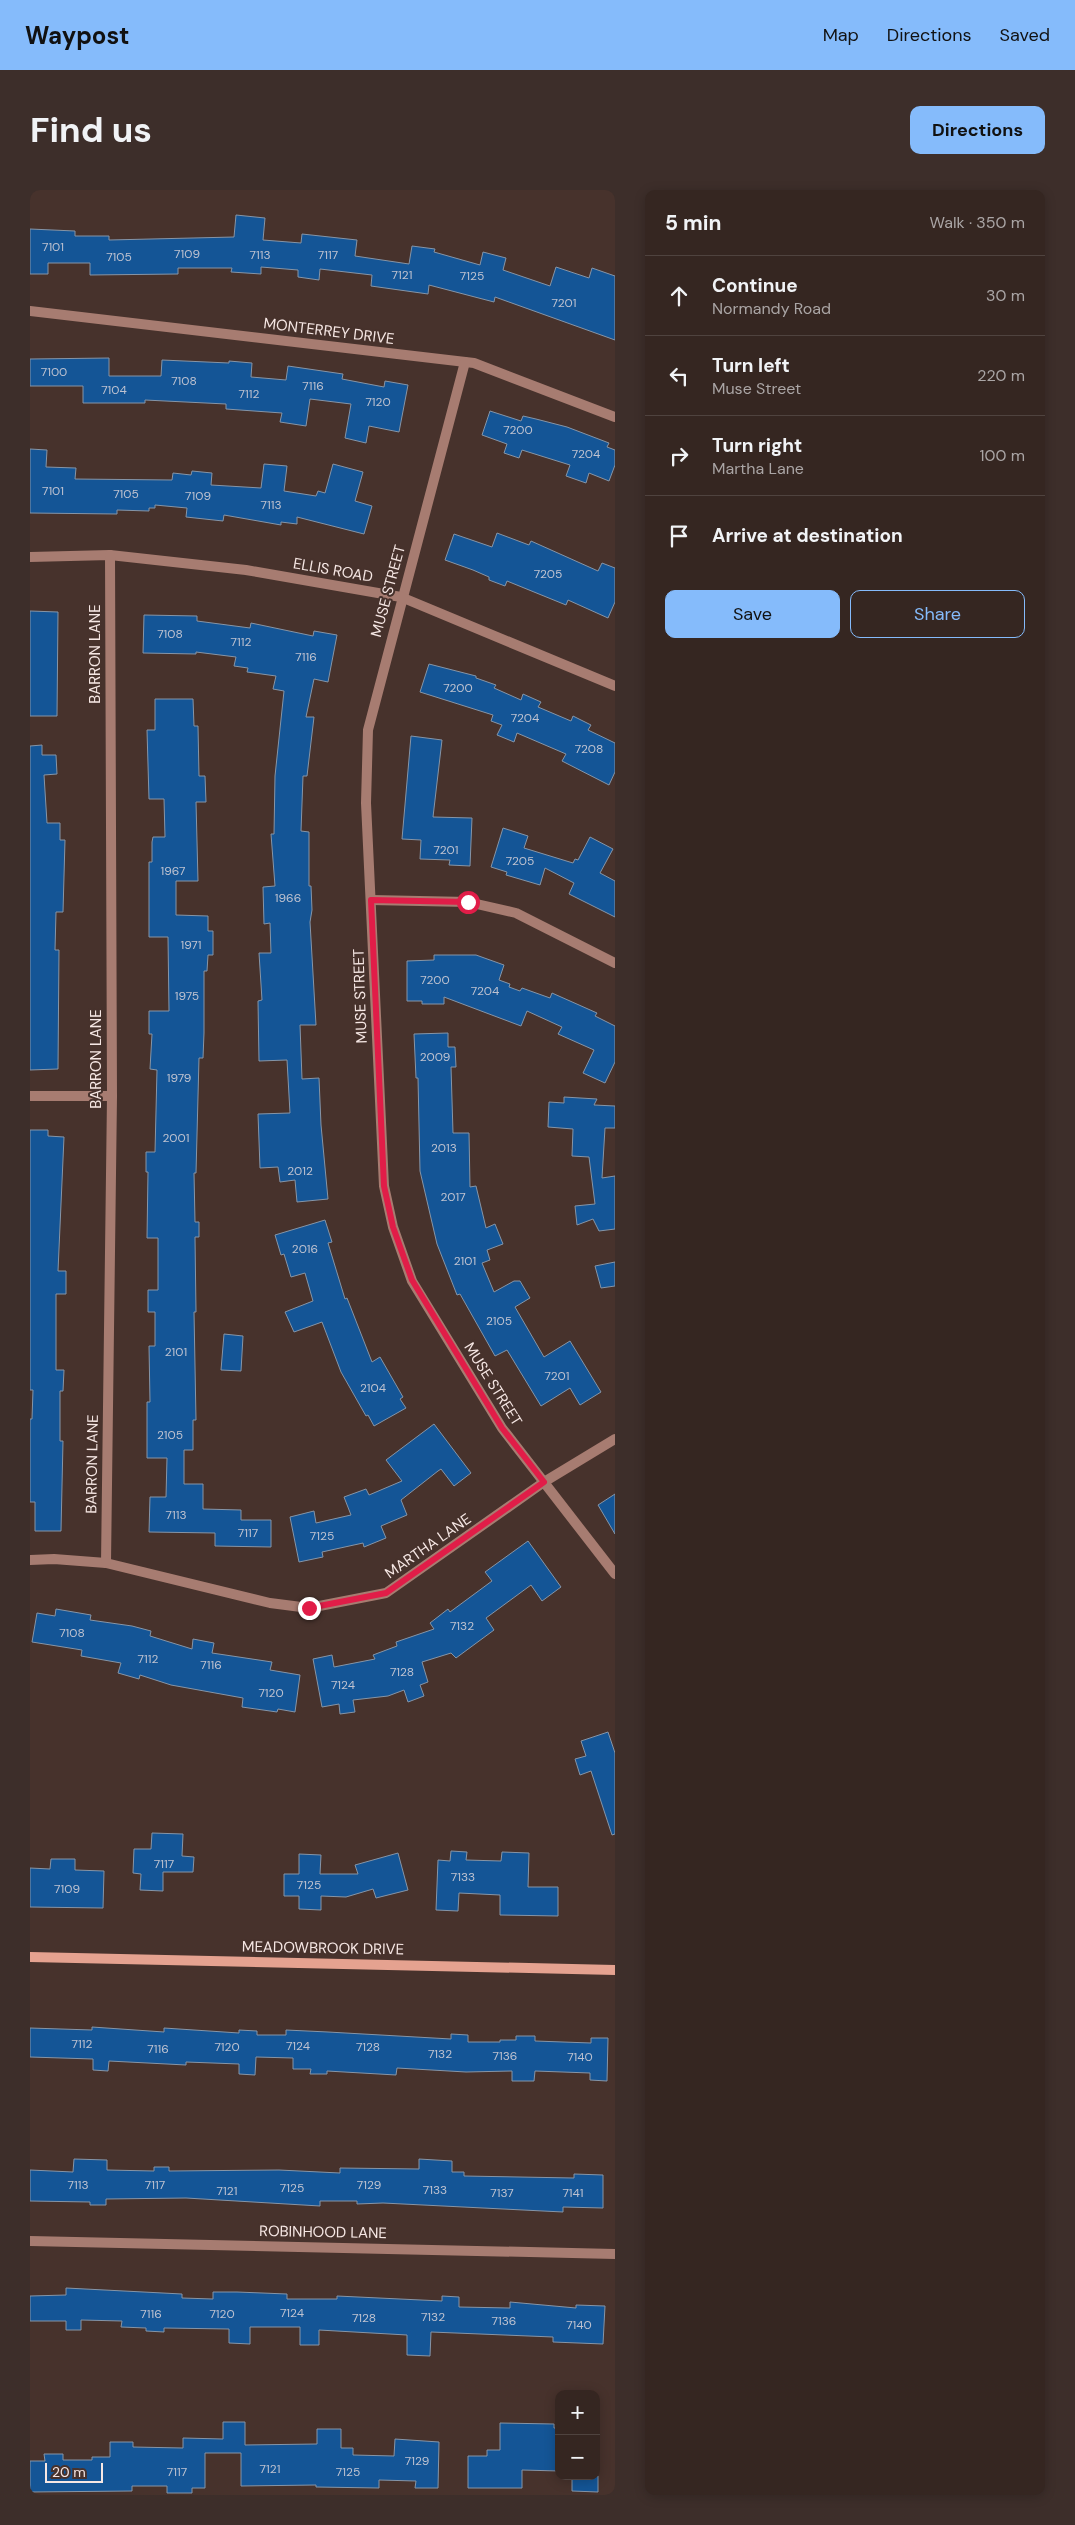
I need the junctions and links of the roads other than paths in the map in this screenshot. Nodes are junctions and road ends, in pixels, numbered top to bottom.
1 (30, 311) edge
2 (465, 362) junction
3 (615, 417) edge
4 (110, 555) junction
5 (30, 557) edge
6 (401, 598) junction
7 (615, 686) edge
8 (371, 900) junction
9 (615, 963) edge
10 (30, 1096) edge
11 (112, 1096) junction
12 (615, 1439) edge
13 (544, 1482) junction
14 (30, 1560) edge
15 (106, 1563) junction
16 (615, 1574) edge
17 (30, 1957) edge
18 (615, 1970) edge
19 (30, 2241) edge
20 (615, 2254) edge

1 - 2 street, MONTERREY DRIVE
2 - 3 street, MONTERREY DRIVE
2 - 6 street, MUSE STREET
4 - 5 street, ELLIS ROAD
4 - 6 street, ELLIS ROAD
4 - 11 street, BARRON LANE
6 - 7 street, ELLIS ROAD
6 - 8 street, MUSE STREET
8 - 9 street
8 - 13 street, MUSE STREET
10 - 11 street
11 - 15 street, BARRON LANE
12 - 13 street, MARTHA LANE
13 - 15 street, MARTHA LANE
13 - 16 street, MUSE STREET
14 - 15 street, MARTHA LANE
17 - 18 main road, MEADOWBROOK DRIVE
19 - 20 street, ROBINHOOD LANE

